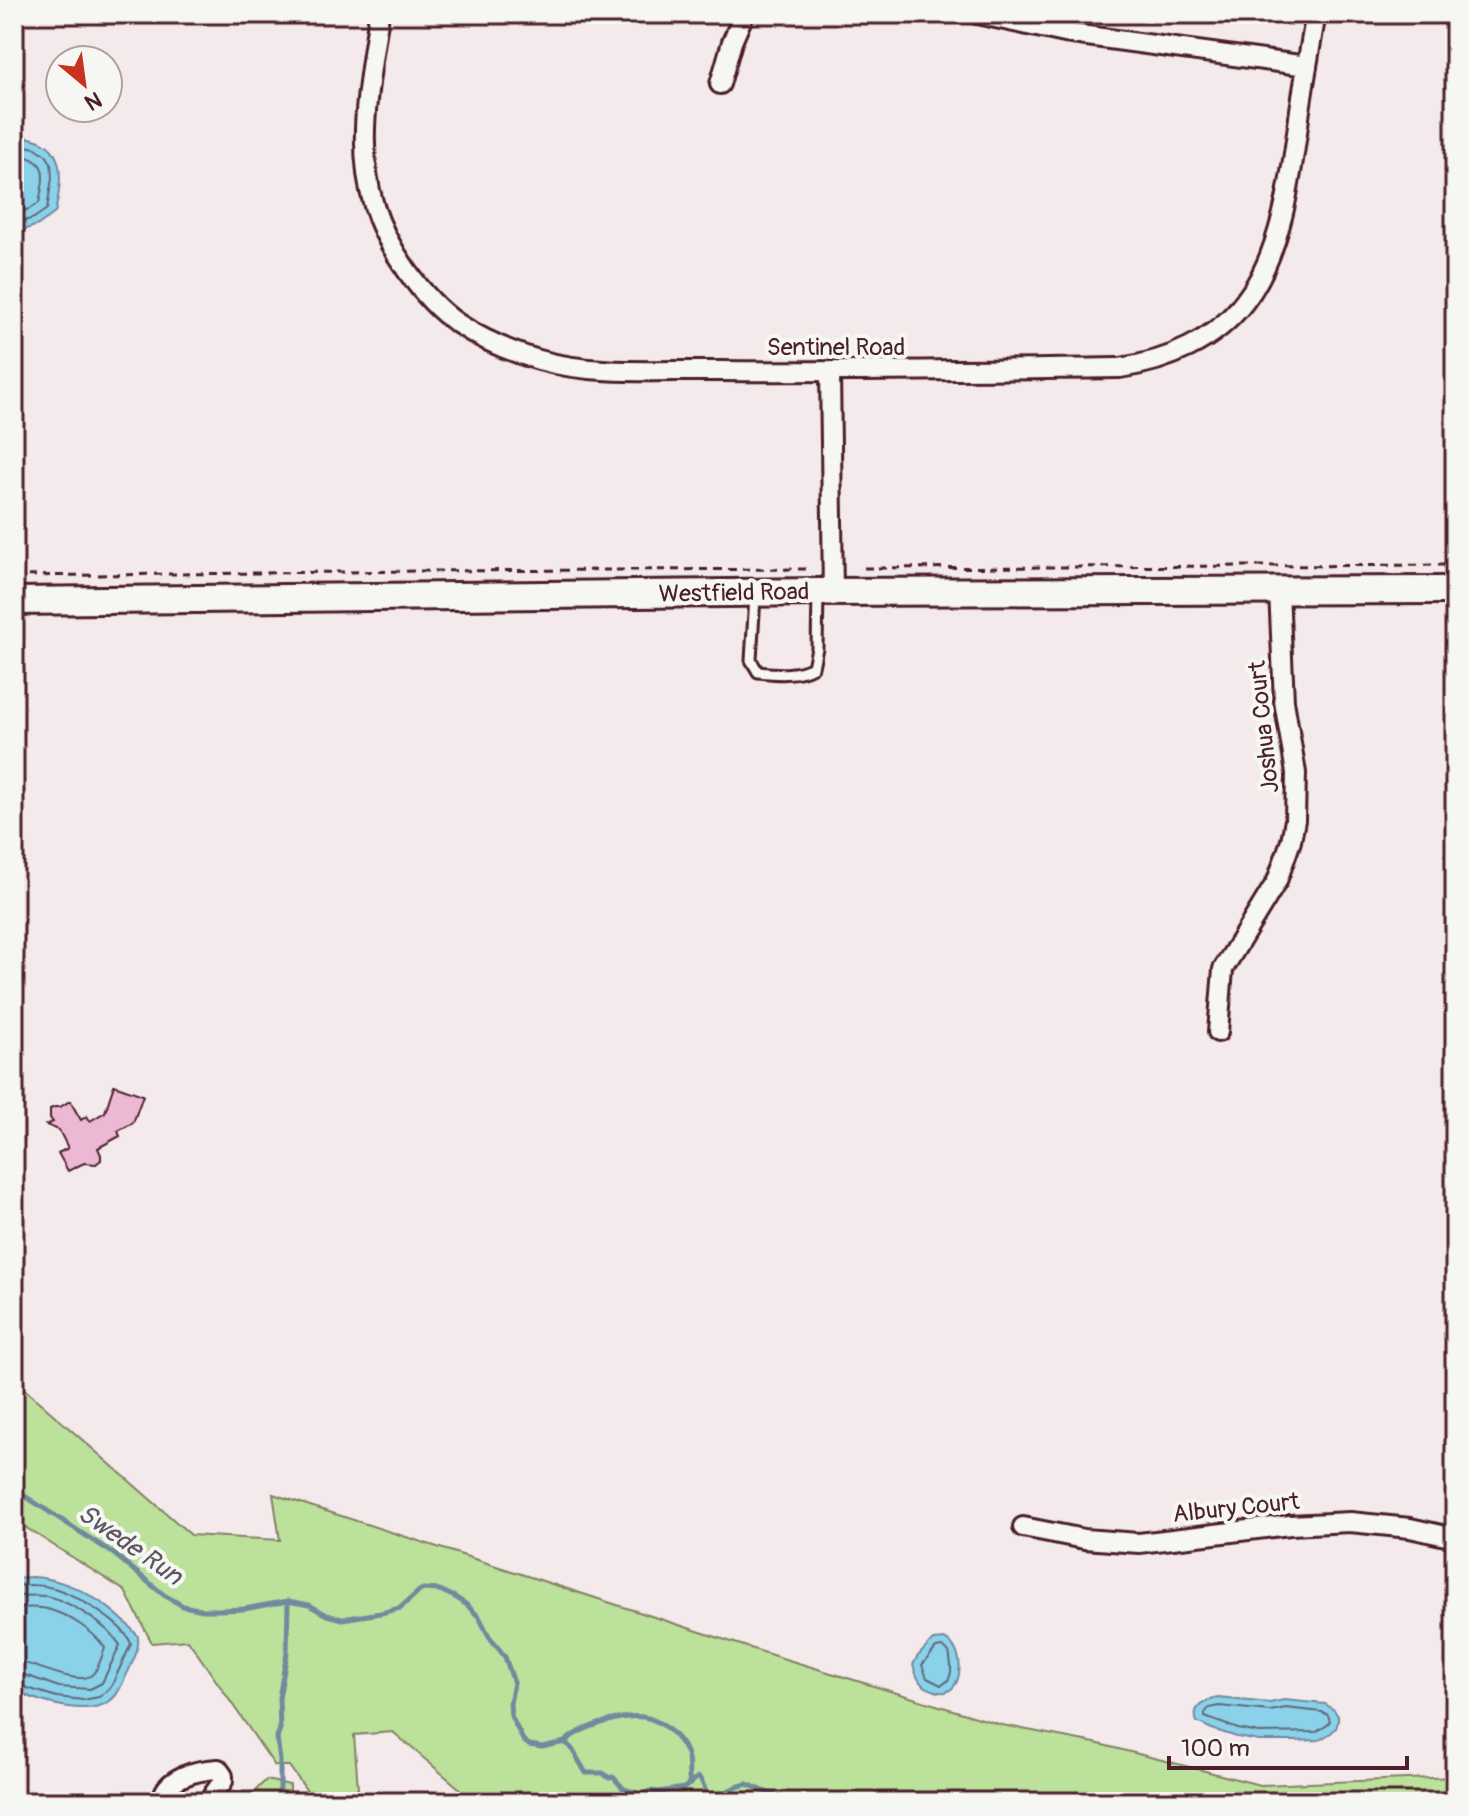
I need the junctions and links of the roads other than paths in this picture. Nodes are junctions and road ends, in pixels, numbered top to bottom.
1 (379, 14) edge
2 (744, 14) edge
3 (977, 14) edge
4 (1316, 14) edge
5 (1307, 66) junction
6 (720, 84) dead end
7 (830, 372) junction
8 (820, 585) junction
9 (1455, 590) edge
10 (1279, 591) junction
11 (755, 593) junction
12 (14, 601) edge
13 (1218, 1032) dead end
14 (1023, 1527) dead end
15 (1455, 1538) edge
16 (162, 1802) edge
17 (208, 1802) edge

1 - 7 street, Sentinel Road
2 - 6 street
3 - 5 street
4 - 5 street, Sentinel Road
5 - 7 street, Sentinel Road
7 - 8 street
8 - 10 street, Westfield Road
8 - 11 street, Westfield Road
8 - 11 lane
9 - 10 street, Westfield Road
10 - 13 street, Joshua Court
11 - 12 street, Westfield Road
14 - 15 street, Albury Court
16 - 17 street

